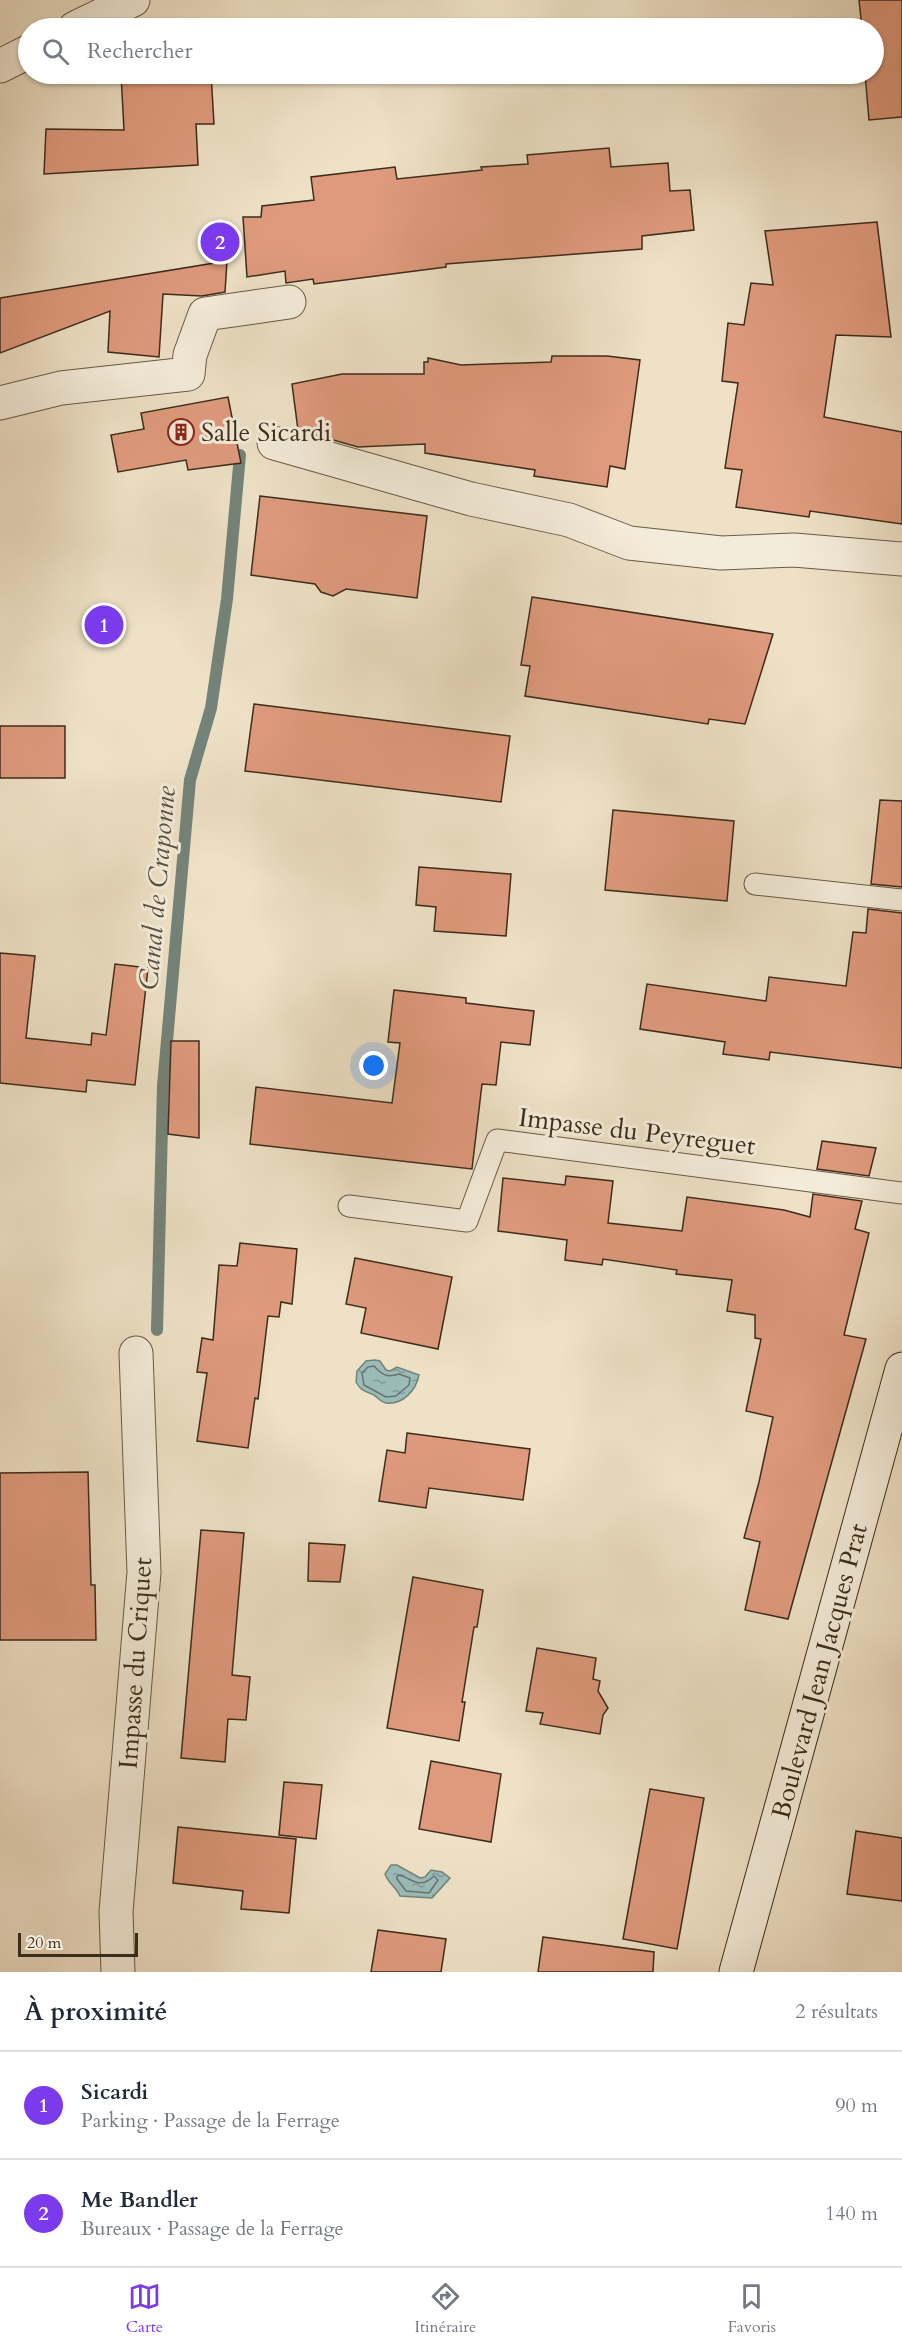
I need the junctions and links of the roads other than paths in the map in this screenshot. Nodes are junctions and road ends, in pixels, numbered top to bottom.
1 (133, 0) edge
2 (96, 18) edge
3 (18, 57) edge
4 (0, 66) edge
5 (289, 302) dead end
6 (0, 403) edge
7 (274, 443) dead end
8 (902, 559) edge
9 (755, 884) dead end
10 (902, 900) edge
11 (902, 1193) edge
12 (349, 1206) dead end
13 (136, 1353) dead end
14 (902, 1369) edge
15 (118, 1972) edge
16 (736, 1972) edge

1 - 2 street
3 - 4 street
5 - 6 street
7 - 8 street
9 - 10 lane
11 - 12 lane, Impasse du Peyreguet
13 - 15 street, Impasse du Criquet
14 - 16 street, Boulevard Jean Jacques Prat

